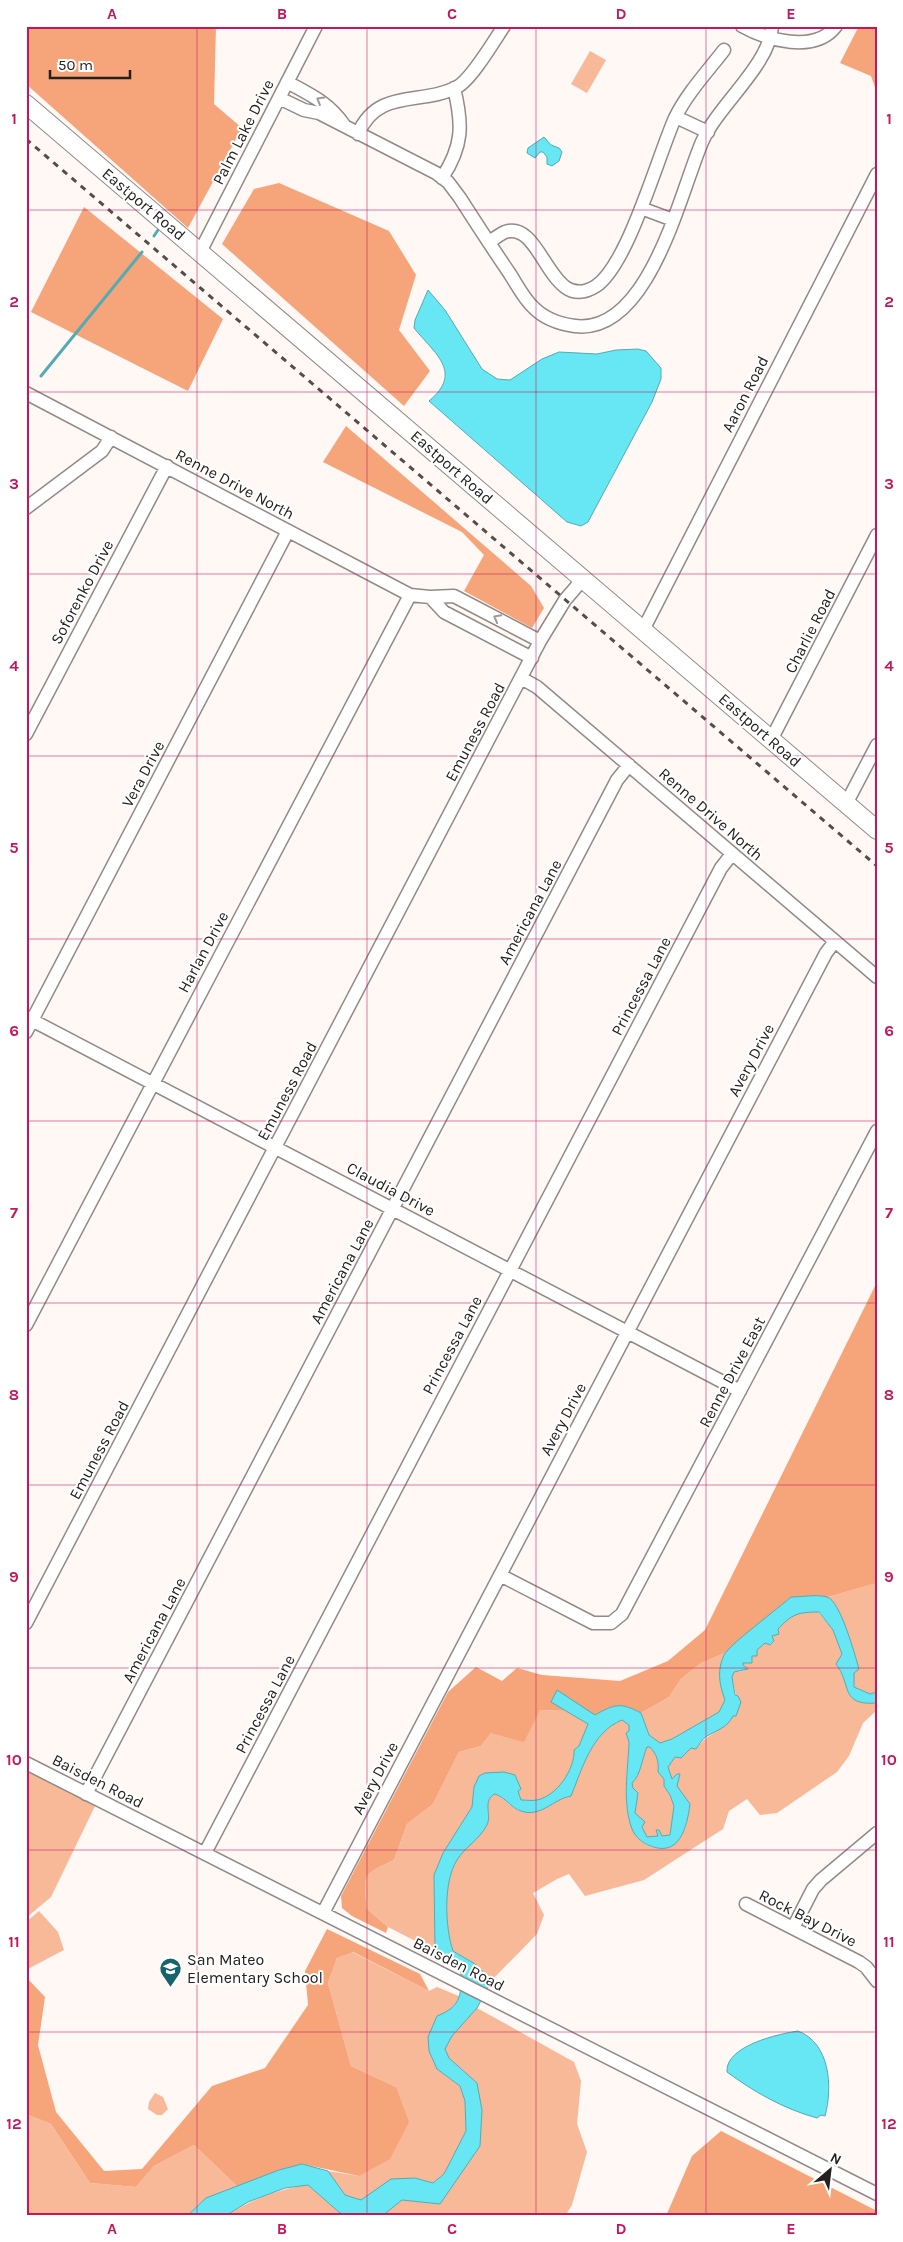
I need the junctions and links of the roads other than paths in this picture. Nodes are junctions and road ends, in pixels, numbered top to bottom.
1 (316, 26) edge
2 (504, 26) edge
3 (742, 26) edge
4 (836, 26) edge
5 (772, 32) edge
6 (724, 50) dead end
7 (287, 82) junction
8 (454, 88) junction
9 (279, 98) junction
10 (26, 104) edge
11 (676, 117) junction
12 (346, 127) junction
13 (708, 132) junction
14 (358, 134) junction
15 (877, 174) edge
16 (442, 178) junction
17 (641, 208) junction
18 (673, 220) junction
19 (489, 242) junction
20 (200, 252) junction
21 (26, 393) edge
22 (112, 438) junction
23 (167, 466) junction
24 (26, 508) edge
25 (288, 531) junction
26 (877, 535) edge
27 (582, 579) junction
28 (410, 595) junction
29 (430, 598) junction
30 (643, 630) junction
31 (540, 641) junction
32 (532, 658) junction
33 (522, 678) junction
34 (26, 734) edge
35 (772, 740) junction
36 (877, 745) edge
37 (629, 765) junction
38 (846, 804) junction
39 (877, 830) edge
40 (732, 854) junction
41 (835, 941) junction
42 (877, 977) edge
43 (29, 1018) edge
44 (26, 1032) edge
45 (153, 1083) junction
46 (877, 1131) edge
47 (276, 1147) junction
48 (392, 1208) junction
49 (510, 1270) junction
50 (26, 1325) edge
51 (627, 1331) junction
52 (740, 1391) junction
53 (500, 1575) junction
54 (26, 1622) edge
55 (26, 1763) edge
56 (86, 1794) junction
57 (877, 1833) edge
58 (205, 1853) junction
59 (746, 1904) dead end
60 (323, 1913) junction
61 (793, 1928) junction
62 (877, 1981) edge
63 (877, 2194) edge

1 - 7 street, Palm Lake Drive
2 - 8 street
3 - 5 street
4 - 5 street
5 - 13 street
6 - 11 street
7 - 9 street, Palm Lake Drive
12 -> 7 street
8 - 14 street
8 - 16 street
9 - 12 street
9 - 20 street, Palm Lake Drive
10 - 20 street, Eastport Road
11 - 13 street
11 - 17 street
12 - 14 street
13 - 18 street
14 - 16 street
15 - 30 street, Aaron Road
16 - 19 street
17 - 18 street
17 - 19 street
18 - 19 street
20 - 27 street, Eastport Road
21 - 22 street, Renne Drive North
22 - 23 street, Renne Drive North
22 - 24 street
23 - 25 street, Renne Drive North
23 - 34 street, Soforenko Drive
25 - 28 street, Renne Drive North
25 - 43 street, Vera Drive
26 - 35 street, Charlie Road
27 - 30 street, Eastport Road
27 - 31 street, Emuness Road
28 - 29 street, Renne Drive North
28 - 45 street, Harlan Drive
31 -> 29 street, Renne Drive North
29 - 32 street
30 - 35 street, Eastport Road
31 - 32 street, Emuness Road
32 - 33 street, Emuness Road
33 - 37 street, Renne Drive North
33 - 47 street, Emuness Road
35 - 38 street, Eastport Road
36 - 38 street
37 - 40 street, Renne Drive North
37 - 48 street, Americana Lane
38 - 39 street, Eastport Road
40 - 41 street, Renne Drive North
40 - 49 street, Princessa Lane
41 - 42 street, Renne Drive North
41 - 51 street, Avery Drive
43 - 44 street, Vera Drive
43 - 45 street, Claudia Drive
45 - 47 street, Claudia Drive
45 - 50 street, Harlan Drive
46 - 52 street, Renne Drive East
47 - 48 street, Claudia Drive
47 - 54 street, Emuness Road
48 - 49 street, Claudia Drive
48 - 56 street, Americana Lane
49 - 51 street, Claudia Drive
49 - 58 street, Princessa Lane
51 - 52 street, Claudia Drive
51 - 53 street, Avery Drive
52 - 53 street, Renne Drive East
53 - 60 street, Avery Drive
55 - 56 street, Baisden Road
56 - 58 street, Baisden Road
57 - 61 street
58 - 60 street, Baisden Road
59 - 61 street, Rock Bay Drive
60 - 63 street, Baisden Road
61 - 62 street, Rock Bay Drive

